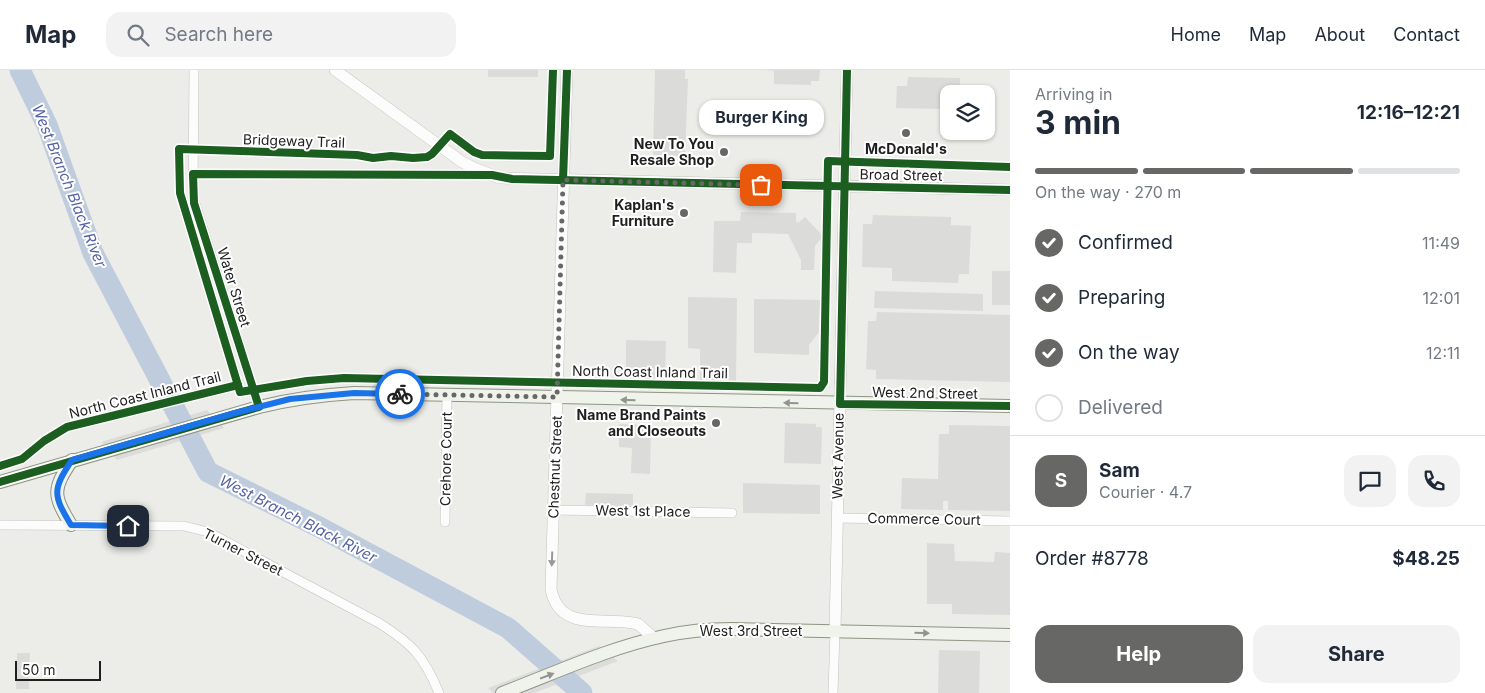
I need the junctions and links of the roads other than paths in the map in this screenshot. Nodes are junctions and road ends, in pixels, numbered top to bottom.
1 (194, 70) edge
2 (335, 70) edge
3 (567, 70) edge
4 (847, 70) edge
5 (193, 174) junction
6 (492, 175) junction
7 (563, 180) junction
8 (844, 187) junction
9 (1010, 190) edge
10 (447, 395) junction
11 (557, 397) junction
12 (840, 404) junction
13 (1010, 406) edge
14 (259, 407) junction
15 (72, 460) junction
16 (0, 482) edge
17 (554, 510) junction
18 (732, 513) dead end
19 (837, 518) junction
20 (1010, 521) edge
21 (446, 522) dead end
22 (0, 525) edge
23 (71, 525) junction
24 (835, 631) junction
25 (1010, 635) edge
26 (654, 638) junction
27 (439, 693) edge
28 (502, 693) edge
29 (833, 693) edge

1 - 5 street, Water Street
2 - 6 street
3 - 7 street, Chestnut Street
4 - 8 street, West Avenue
5 - 6 street, Broad Street
5 - 14 street, Water Street
6 - 7 street, Broad Street
7 - 8 street, Broad Street
7 - 11 street, Chestnut Street
8 - 9 street, Broad Street
8 - 12 street, West Avenue
10 - 11 main road, West 2nd Street
10 - 14 main road, West 2nd Street
10 - 21 street, Crehore Court
12 -> 11 main road, West 2nd Street
11 - 17 street, Chestnut Street
12 - 13 main road, West 2nd Street
12 - 19 street, West Avenue
14 - 15 main road, West 2nd Street
15 - 16 main road, West 2nd Street
15 - 23 main road
17 - 18 street, West 1st Place
17 -> 26 street, Chestnut Street
19 - 20 street, Commerce Court
19 - 24 street, West Avenue
22 - 23 street, Turner Street
23 - 27 street, Turner Street
24 -> 25 main road, West 3rd Street
24 - 26 main road, West 3rd Street
24 - 29 street, West Avenue
28 -> 26 main road, West 3rd Street

